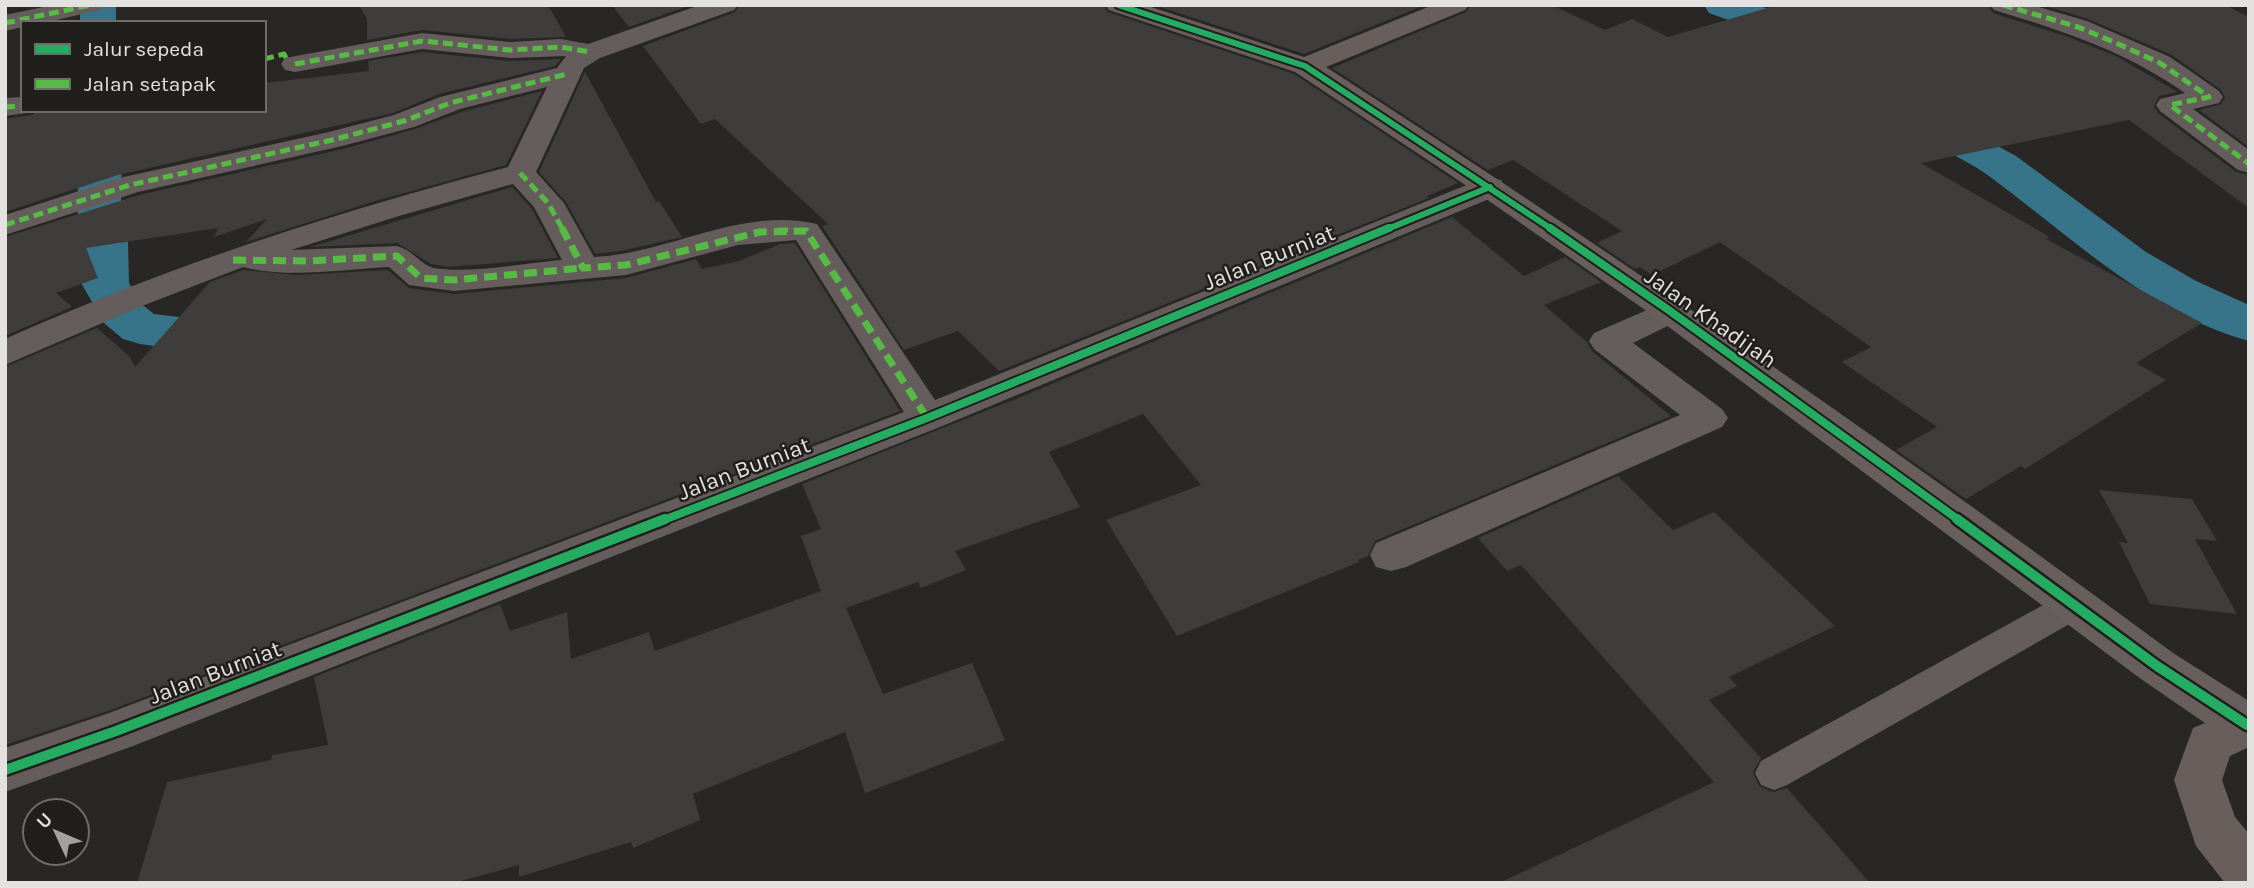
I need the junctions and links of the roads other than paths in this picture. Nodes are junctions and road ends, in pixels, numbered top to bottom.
1 (725, 5) edge
2 (1118, 5) edge
3 (1456, 5) edge
4 (2003, 5) edge
5 (88, 6) edge
6 (5, 23) edge
7 (590, 52) junction
8 (282, 60) edge
9 (1305, 66) junction
10 (567, 74) junction
11 (2249, 164) edge
12 (520, 173) junction
13 (1490, 187) junction
14 (5, 225) edge
15 (233, 260) junction
16 (583, 268) junction
17 (1670, 311) junction
18 (5, 354) edge
19 (927, 418) junction
20 (1391, 555) dead end
21 (2075, 604) junction
22 (2248, 724) edge
23 (5, 770) edge
24 (1774, 772) dead end
25 (2249, 873) edge

1 - 7 street
2 - 9 street, Jalan Khadijah
3 - 9 street
4 - 11 street
5 - 6 street
7 - 8 street
7 - 10 street
9 - 13 street, Jalan Khadijah
10 - 12 street
10 - 14 street
12 - 15 street
12 - 16 street
13 - 17 street, Jalan Khadijah
13 - 19 street, Jalan Burniat
15 - 16 street
15 - 18 street
16 - 19 street
17 - 20 street
17 - 21 street, Jalan Khadijah
19 - 23 street, Jalan Burniat
21 - 22 street, Jalan Khadijah
21 - 24 lane
22 - 25 street

